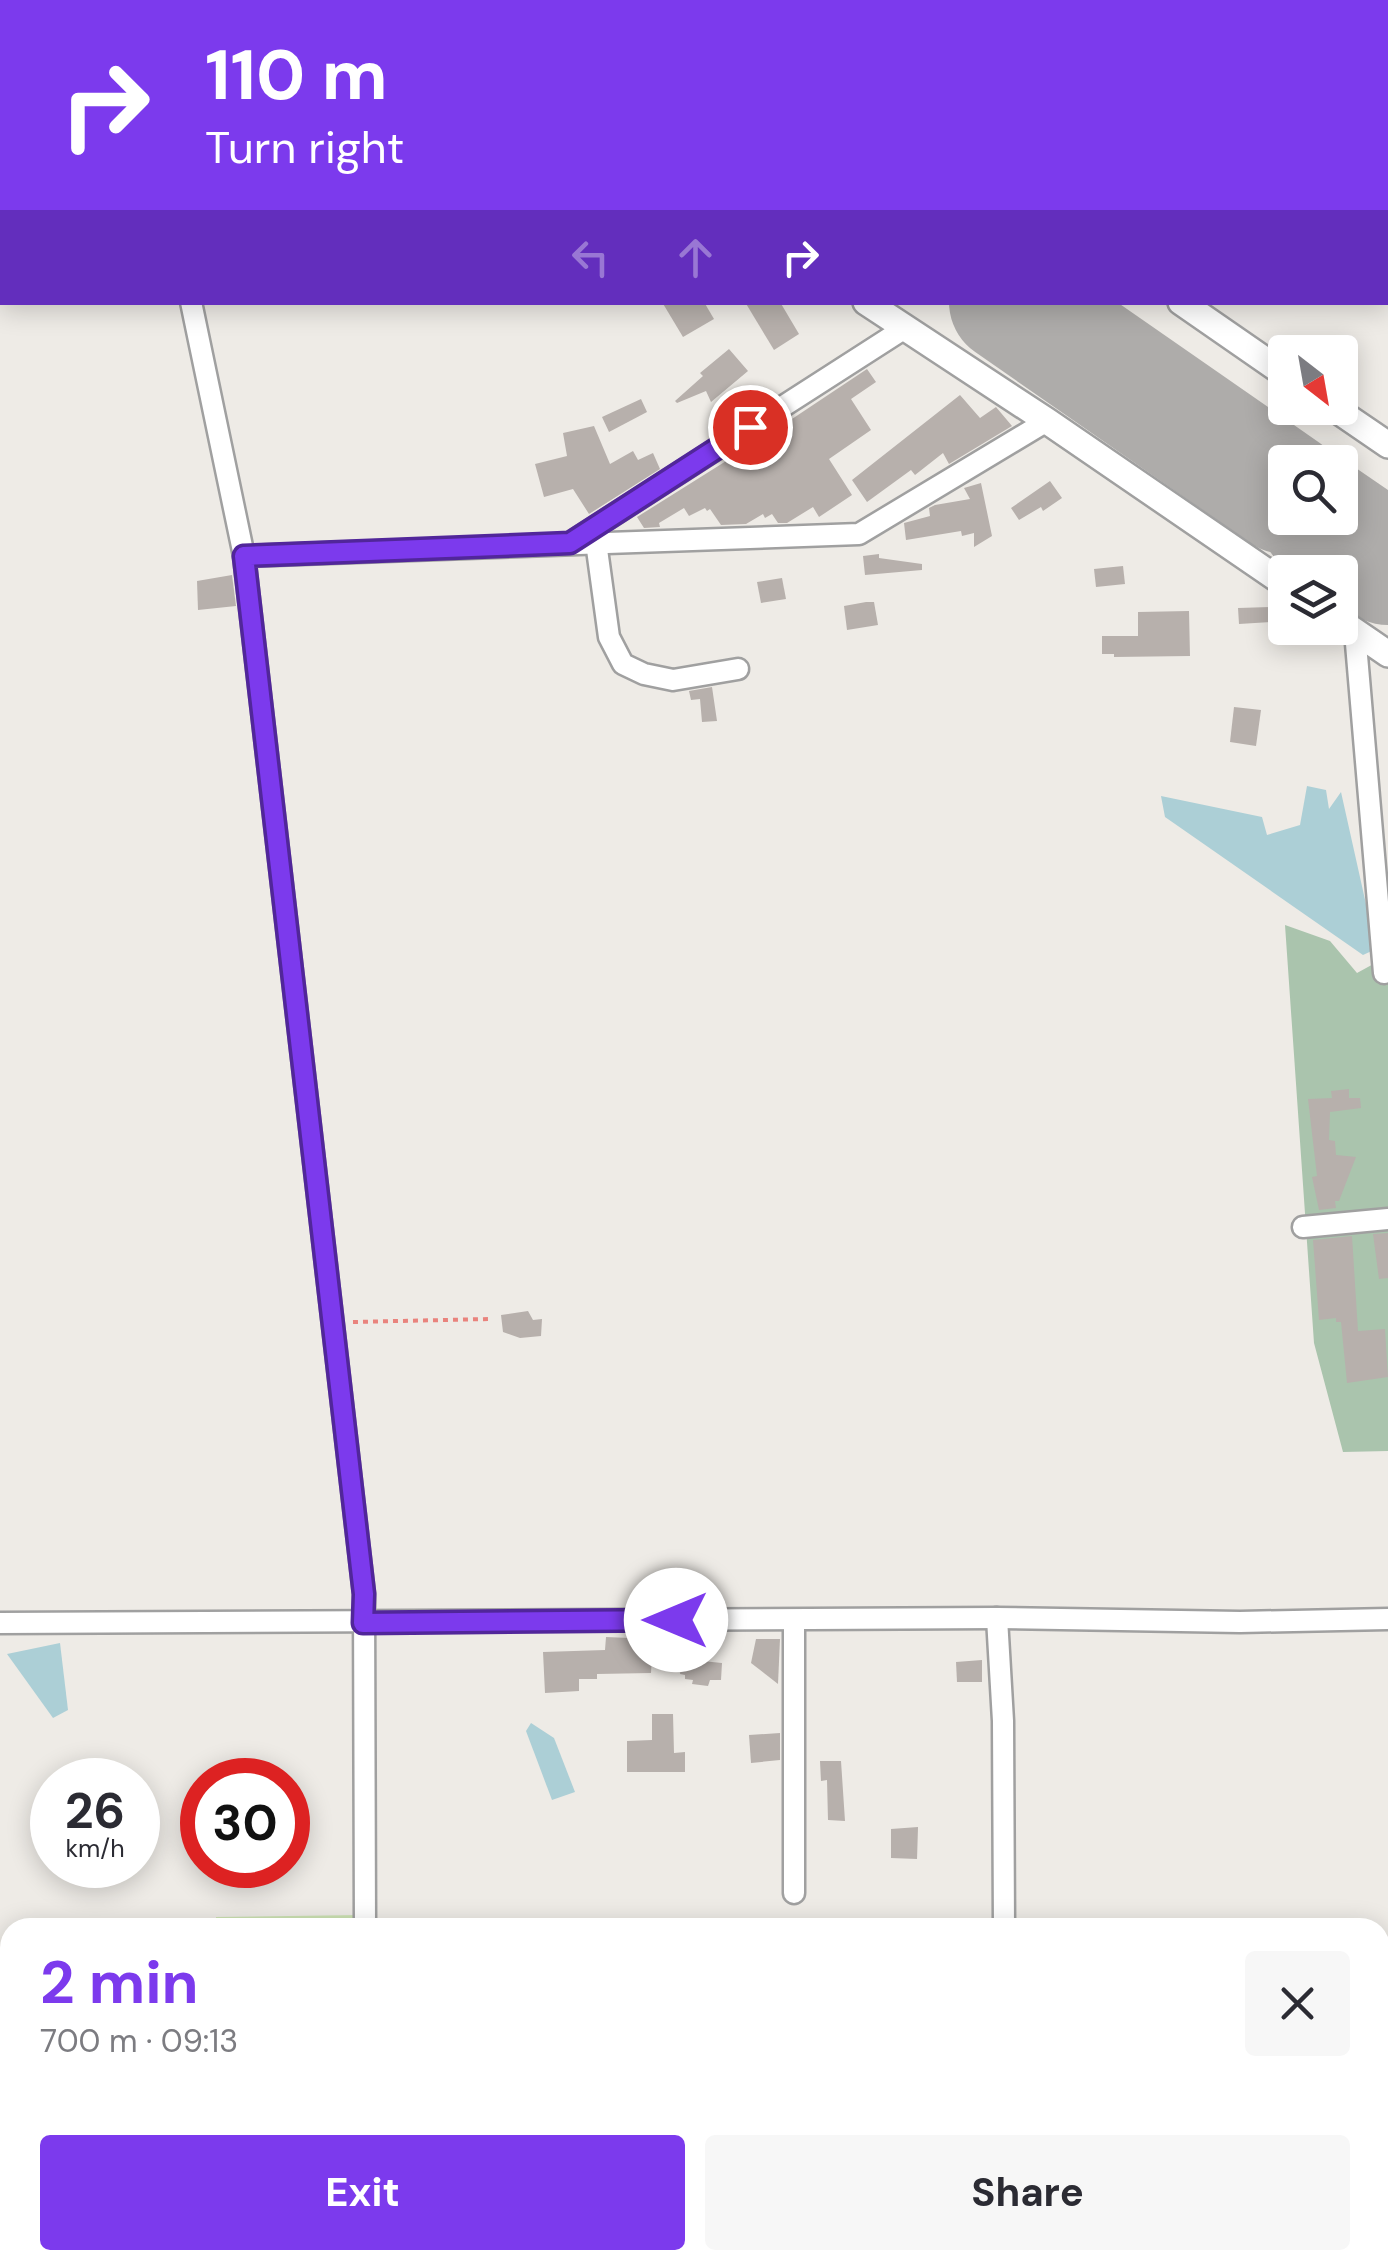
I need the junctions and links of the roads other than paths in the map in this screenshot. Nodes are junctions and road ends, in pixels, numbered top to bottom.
1 (192, 305) edge
2 (870, 305) edge
3 (1185, 305) edge
4 (905, 328) junction
5 (1268, 362) edge
6 (1047, 421) junction
7 (1358, 424) edge
8 (1388, 445) edge
9 (596, 542) junction
10 (570, 543) junction
11 (244, 556) junction
12 (1268, 572) edge
13 (1358, 633) edge
14 (1350, 645) edge
15 (1388, 654) edge
16 (738, 669) dead end
17 (1384, 973) dead end
18 (1388, 1218) edge
19 (1303, 1227) dead end
20 (997, 1618) junction
21 (1388, 1619) edge
22 (794, 1620) junction
23 (0, 1623) edge
24 (363, 1623) junction
25 (794, 1893) dead end
26 (365, 1918) edge
27 (1004, 1918) edge

1 - 11 street
2 - 4 street
3 - 5 street
4 - 6 street
4 - 10 street
6 - 9 street
6 - 12 street
7 - 8 street
9 - 10 street
9 - 16 street
10 - 11 street
11 - 24 street
13 - 15 street
14 - 17 street
18 - 19 street
20 - 21 street
20 - 22 street
20 - 27 street
22 - 24 street
22 - 25 street
23 - 24 street
24 - 26 street

